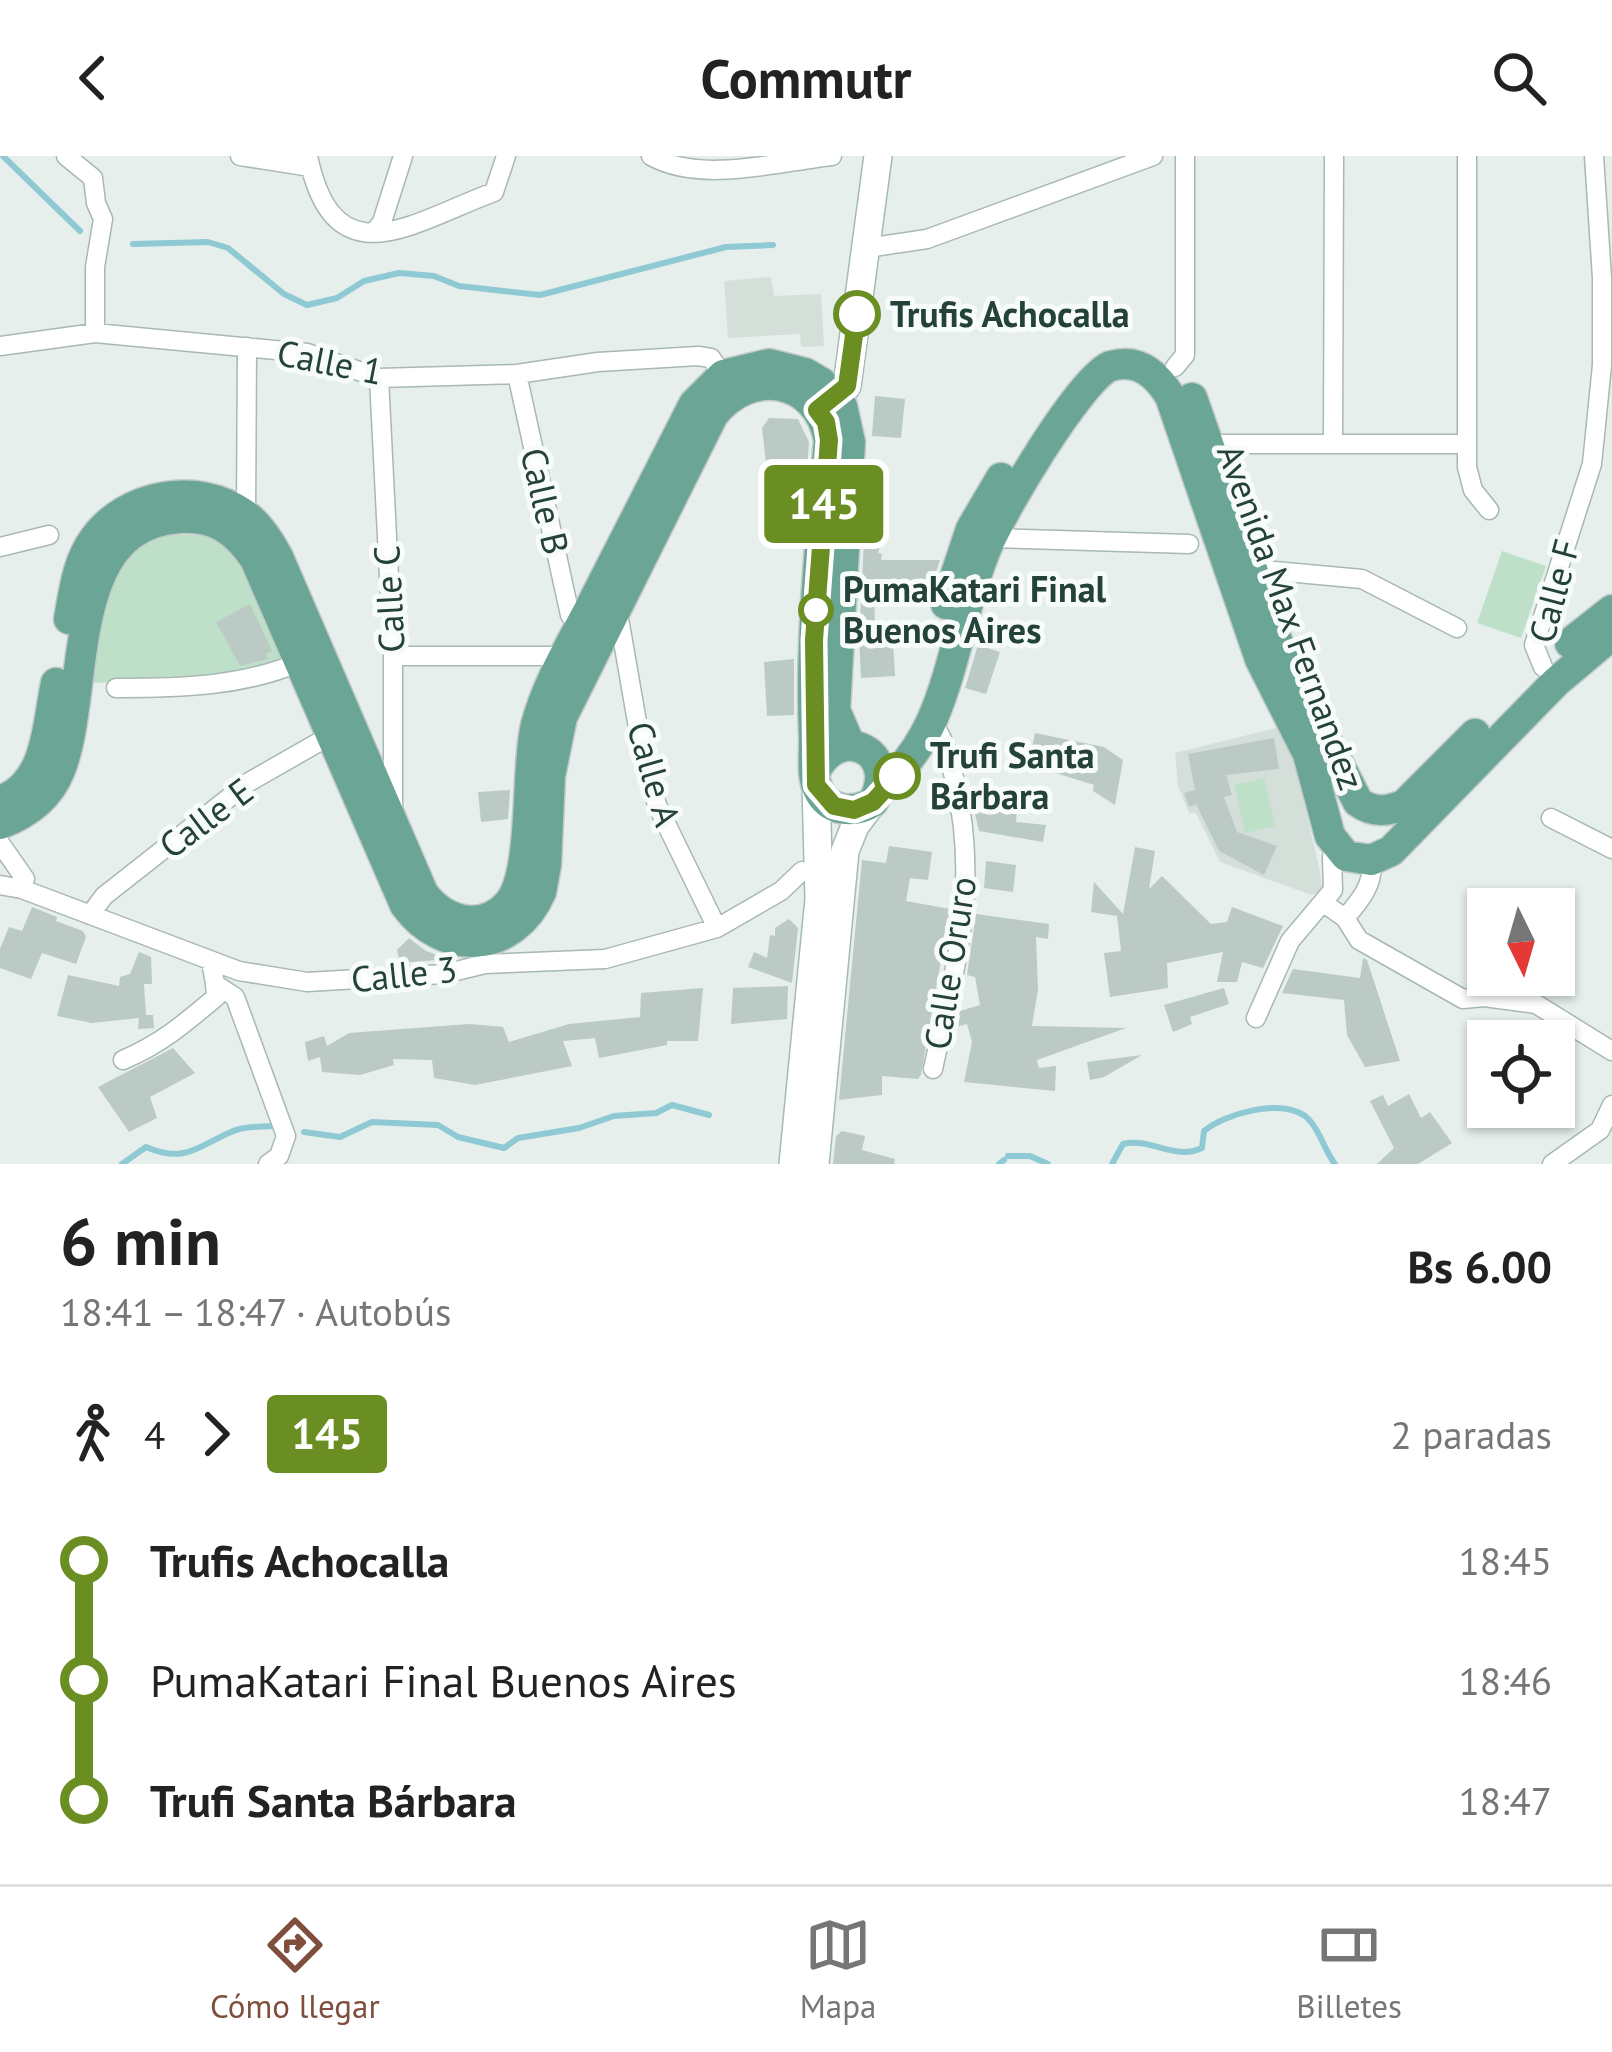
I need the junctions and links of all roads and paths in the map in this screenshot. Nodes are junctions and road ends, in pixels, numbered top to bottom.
1 (403, 156) edge
2 (506, 156) edge
3 (651, 156) edge
4 (832, 156) edge
5 (878, 156) edge
6 (1153, 156) edge
7 (1185, 156) edge
8 (1334, 156) edge
9 (1467, 156) edge
10 (1594, 156) edge
11 (246, 158) edge
12 (76, 159) edge
13 (739, 161) edge
14 (309, 162) edge
15 (374, 232) junction
16 (866, 248) junction
17 (95, 332) junction
18 (0, 346) edge
19 (248, 347) junction
20 (517, 374) junction
21 (1168, 374) junction
22 (723, 375) junction
23 (379, 378) junction
24 (827, 404) junction
25 (1333, 441) junction
26 (1466, 444) junction
27 (1199, 452) junction
28 (1489, 510) dead end
29 (240, 524) junction
30 (980, 534) junction
31 (50, 535) dead end
32 (108, 538) junction
33 (1189, 544) dead end
34 (0, 547) edge
35 (1242, 578) junction
36 (1612, 610) edge
37 (596, 621) junction
38 (1456, 628) dead end
39 (1612, 635) edge
40 (393, 656) junction
41 (300, 662) junction
42 (573, 664) junction
43 (1550, 675) junction
44 (116, 688) dead end
45 (931, 721) junction
46 (342, 730) junction
47 (858, 747) junction
48 (816, 779) junction
49 (875, 797) junction
50 (0, 801) edge
51 (1552, 818) dead end
52 (0, 824) edge
53 (381, 824) junction
54 (0, 843) edge
55 (1337, 849) junction
56 (1612, 849) edge
57 (1371, 860) junction
58 (802, 871) dead end
59 (0, 885) edge
60 (22, 889) junction
61 (781, 891) junction
62 (829, 901) junction
63 (1324, 904) junction
64 (90, 916) junction
65 (1345, 918) junction
66 (718, 928) junction
67 (482, 942) junction
68 (211, 962) junction
69 (215, 984) junction
70 (1256, 1018) dead end
71 (1612, 1051) edge
72 (123, 1060) dead end
73 (933, 1069) dead end
74 (1612, 1105) edge
75 (268, 1164) edge
76 (793, 1164) edge
77 (815, 1164) edge
78 (1552, 1164) edge

1 - 15 street
2 - 15 street
3 - 13 street
4 - 13 street
5 - 16 main road
6 - 16 street
7 - 21 street
8 - 25 street
9 - 26 street
10 - 43 street, Calle F
11 - 14 street
12 - 17 street
14 - 15 street
16 - 24 main road
17 - 18 street, Calle 1
17 - 19 street, Calle 1
19 - 23 street, Calle 1
19 - 29 street
20 - 22 street, Calle 1
20 - 23 street, Calle 1
20 - 37 street, Calle B
21 - 27 main road, Avenida Max Fernandez
21 - 30 main road
22 - 24 main road
22 - 37 main road
23 - 40 street, Calle C
24 - 37 main road
24 - 47 main road
24 - 48 main road
25 - 26 street
25 - 27 street
26 - 28 street
27 - 35 main road, Avenida Max Fernandez
29 - 32 main road
29 - 41 main road
29 - 46 main road
30 - 33 street
30 - 45 main road
30 - 47 main road
31 - 34 street
32 - 50 main road
32 - 52 main road
35 - 38 street
35 - 43 main road, Avenida Max Fernandez
35 - 55 main road, Avenida Max Fernandez
36 - 43 main road, Avenida Max Fernandez
37 - 42 main road
37 - 66 street, Calle A
39 - 43 main road, Avenida Max Fernandez
40 - 42 street
40 - 53 street, Calle C
41 - 44 street
41 - 46 main road
42 - 67 main road
43 - 57 main road, Avenida Max Fernandez
45 - 49 main road
45 - 73 street, Calle Oruro
46 - 53 main road
46 - 64 street, Calle E
47 - 48 main road
47 - 49 main road
48 - 49 main road
48 - 62 main road
49 - 62 main road
51 - 56 street
53 - 67 main road
54 - 60 street
55 - 57 main road, Avenida Max Fernandez
55 - 63 street
57 - 65 street
58 - 61 street, Calle 3
59 - 60 street, Calle 3
60 - 64 street, Calle 3
61 - 62 street
61 - 66 street, Calle 3
62 - 76 main road
62 - 77 main road
63 - 65 street
63 - 70 street
64 - 68 street, Calle 3
65 - 71 street
66 - 67 street, Calle 3
67 - 68 street, Calle 3
68 - 69 street
69 - 72 street
69 - 75 street
74 - 78 street

